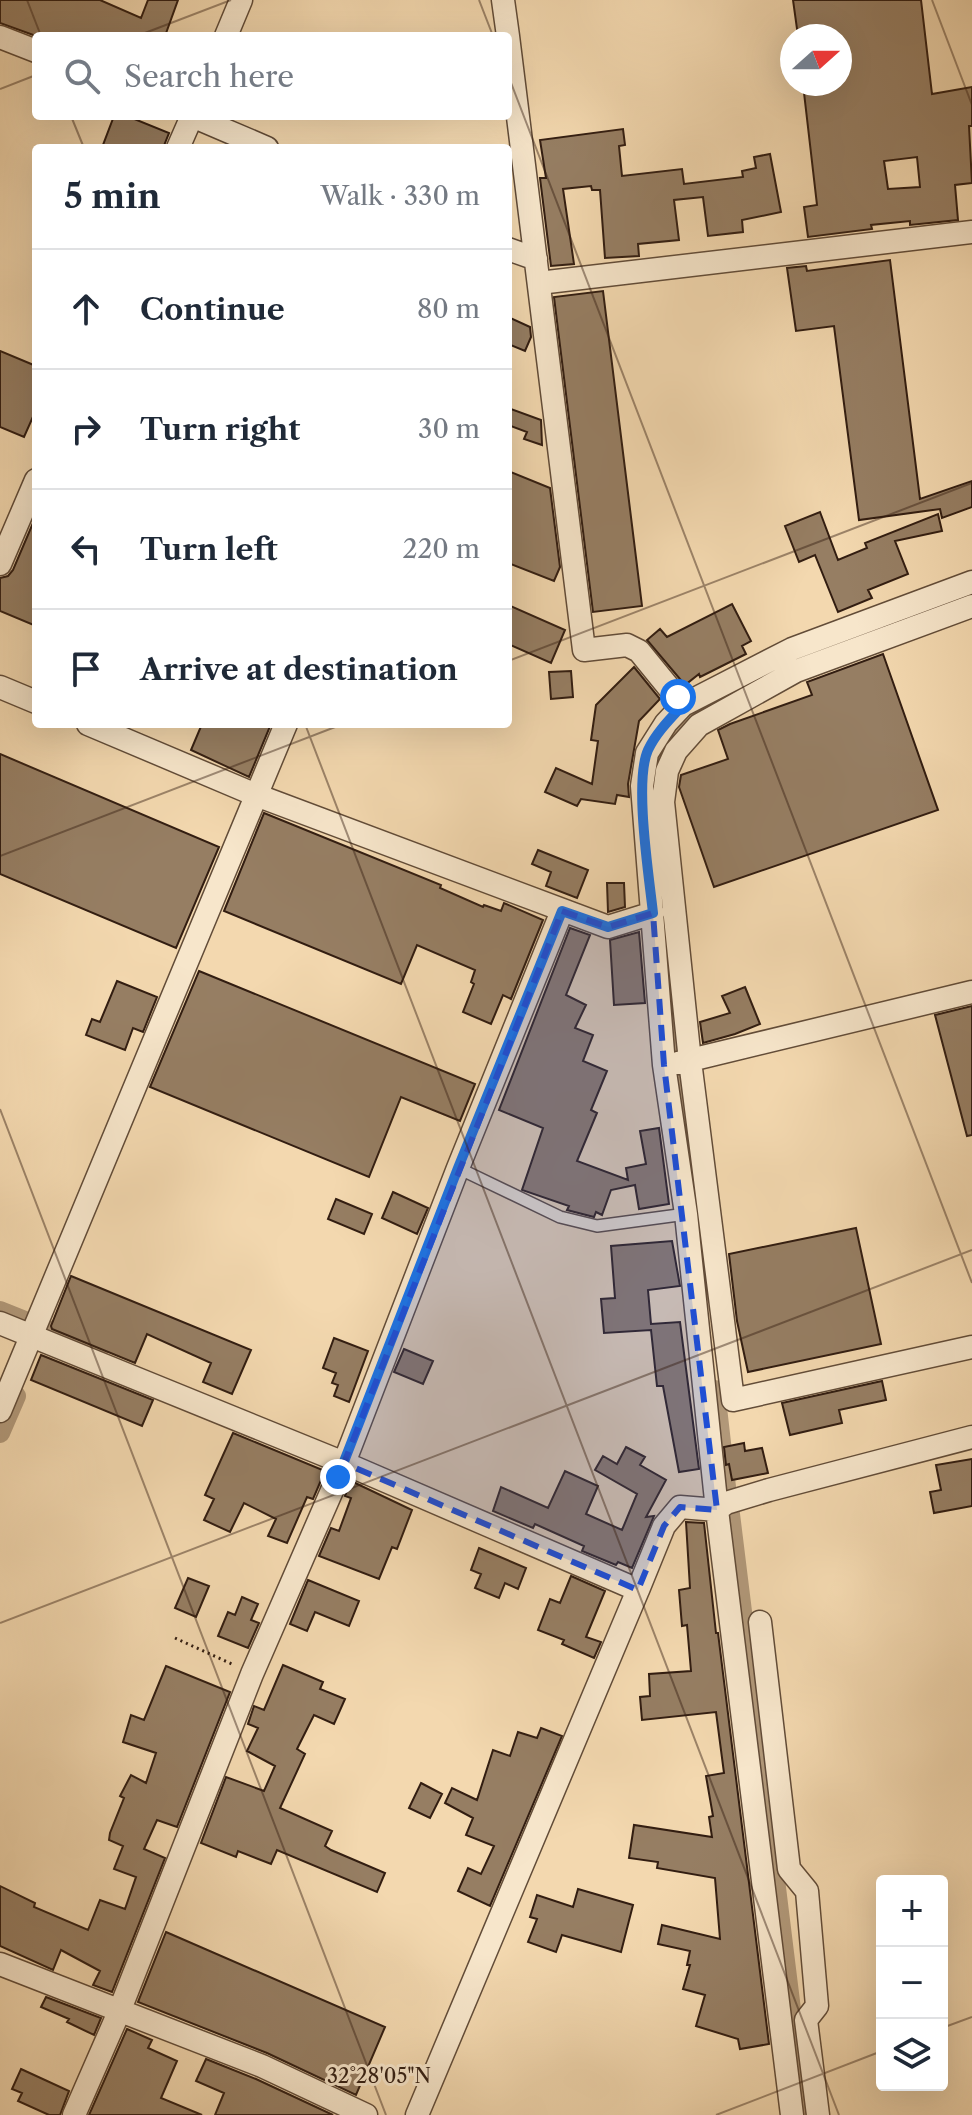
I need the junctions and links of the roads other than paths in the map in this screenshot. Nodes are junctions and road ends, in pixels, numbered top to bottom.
1 (241, 0) edge
2 (503, 0) edge
3 (228, 32) edge
4 (507, 32) edge
5 (0, 37) edge
6 (32, 49) edge
7 (512, 68) edge
8 (190, 120) edge
9 (201, 120) edge
10 (180, 144) edge
11 (258, 144) edge
12 (972, 232) edge
13 (512, 250) edge
14 (536, 259) junction
15 (539, 283) junction
16 (32, 489) edge
17 (0, 564) edge
18 (972, 582) edge
19 (972, 606) edge
20 (0, 687) edge
21 (32, 700) edge
22 (683, 705) junction
23 (97, 728) edge
24 (284, 728) edge
25 (668, 741) junction
26 (256, 795) junction
27 (562, 911) junction
28 (653, 913) junction
29 (972, 992) edge
30 (690, 1061) junction
31 (664, 1065) junction
32 (458, 1168) junction
33 (686, 1214) junction
34 (0, 1323) edge
35 (31, 1336) junction
36 (972, 1347) edge
37 (0, 1411) edge
38 (972, 1437) edge
39 (344, 1463) junction
40 (717, 1510) junction
41 (638, 1590) junction
42 (760, 1622) dead end
43 (0, 1964) edge
44 (119, 2012) junction
45 (74, 2115) edge
46 (366, 2115) edge
47 (417, 2115) edge
48 (792, 2115) edge
49 (818, 2115) edge

1 - 3 street
2 - 4 street
5 - 6 street
7 - 14 street
8 - 10 street
9 - 11 street
12 - 15 street
13 - 14 street
14 - 15 street
15 - 22 street
16 - 17 street
18 - 22 street
19 - 25 street
20 - 21 street
22 - 25 street
23 - 26 street
24 - 26 street
25 - 28 street
25 - 30 street
26 - 27 street
26 - 35 street
27 - 28 street
27 - 32 street
28 - 31 street
29 - 30 street
30 - 31 street
30 - 36 street
31 - 33 street
32 - 33 lane
32 - 39 street
33 - 40 street
34 - 35 street
35 - 37 street
35 - 39 street
38 - 40 street
39 - 41 street
39 - 44 street
40 - 41 street
40 - 48 street
41 - 47 street
42 - 49 street
43 - 44 street
44 - 45 street
44 - 46 street

